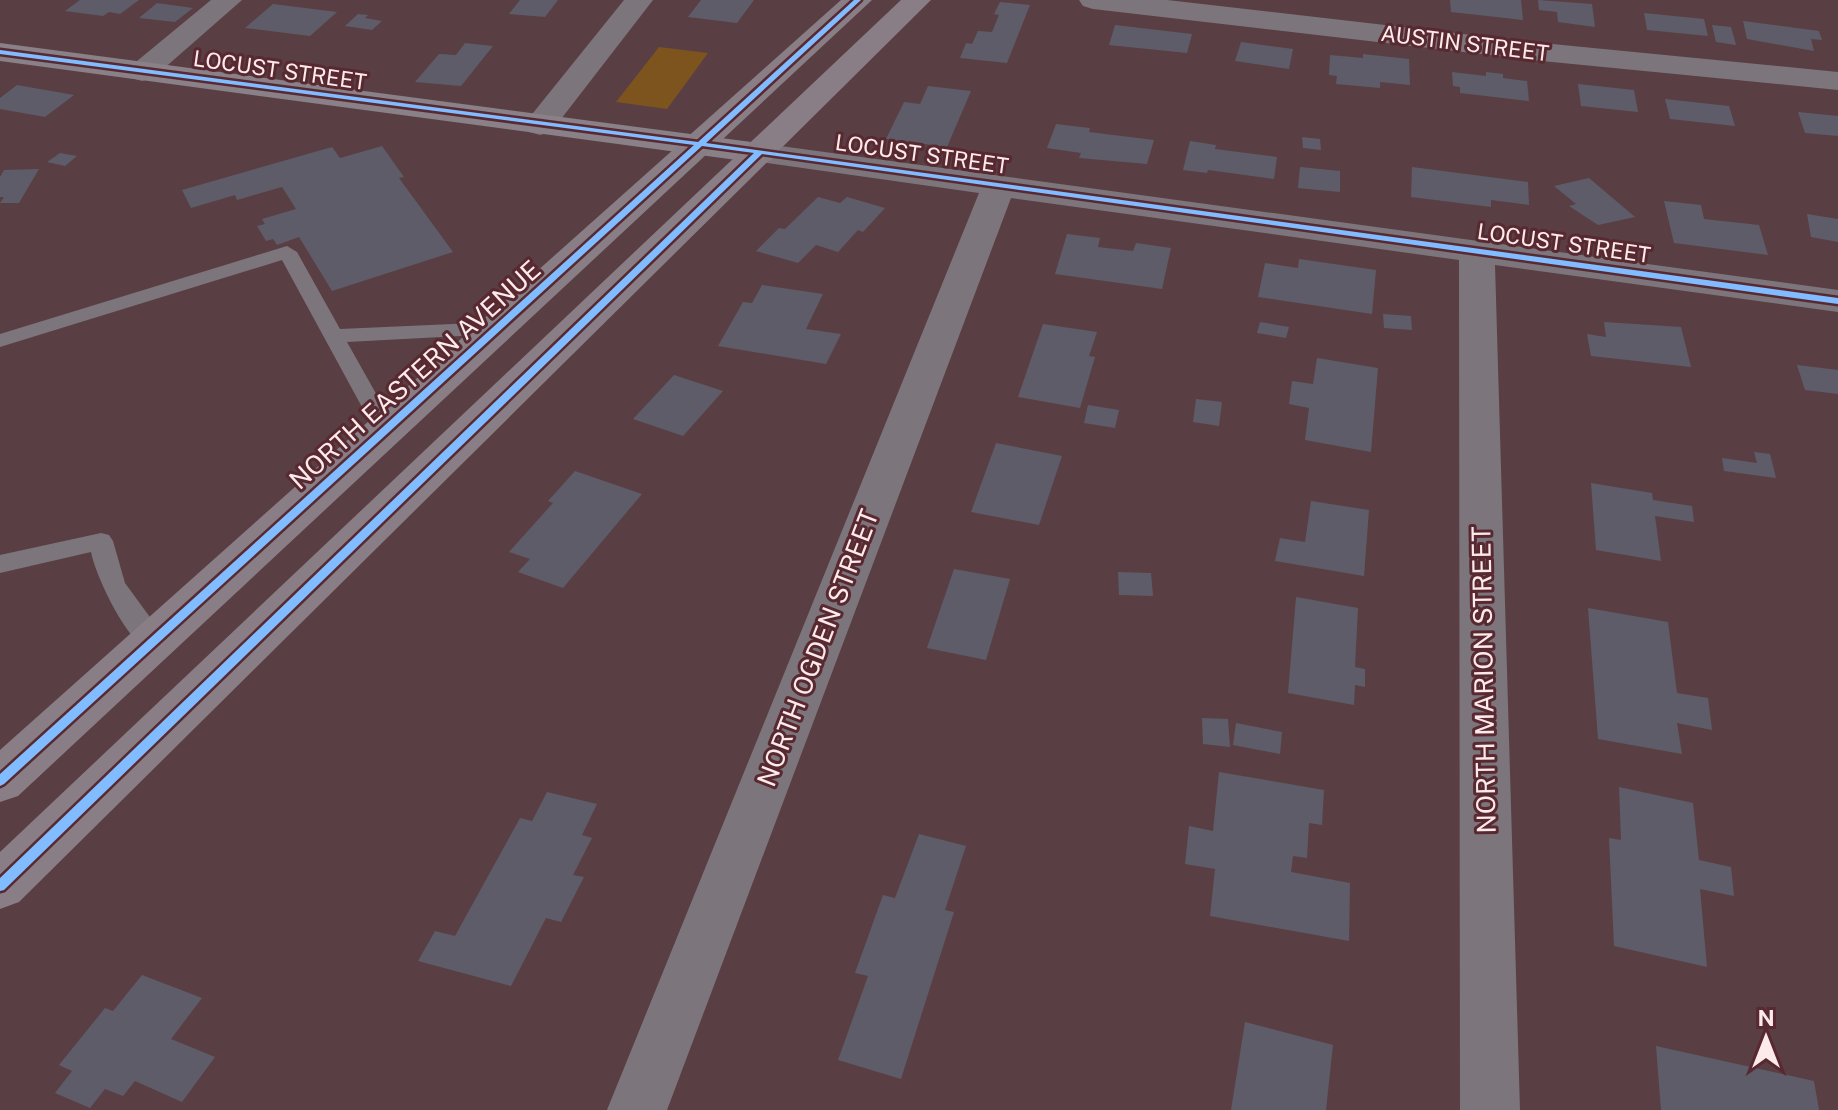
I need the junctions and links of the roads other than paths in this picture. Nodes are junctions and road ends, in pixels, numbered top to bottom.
1 (228, 0) edge
2 (639, 0) edge
3 (858, 0) edge
4 (917, 0) edge
5 (1093, 0) edge
6 (0, 52) edge
7 (142, 72) junction
8 (1838, 81) edge
9 (540, 125) junction
10 (699, 146) junction
11 (759, 153) junction
12 (999, 185) junction
13 (1477, 251) junction
14 (1838, 301) edge
15 (498, 328) junction
16 (334, 336) junction
17 (0, 341) edge
18 (386, 431) junction
19 (0, 564) edge
20 (154, 642) junction
21 (0, 781) edge
22 (0, 886) edge
23 (637, 1110) edge
24 (1490, 1110) edge

1 - 7 street
2 - 9 street
3 - 10 main road, NORTH EASTERN AVENUE
4 - 11 main road
5 - 8 street, AUSTIN STREET
6 - 7 street, LOCUST STREET
7 - 9 street, LOCUST STREET
9 - 10 street, LOCUST STREET
10 - 11 street, LOCUST STREET
10 - 15 main road, NORTH EASTERN AVENUE
11 - 12 street, LOCUST STREET
11 - 22 main road
12 - 13 street, LOCUST STREET
12 - 23 street, NORTH OGDEN STREET
13 - 14 street, LOCUST STREET
13 - 24 street, NORTH MARION STREET
15 - 16 lane
15 - 18 main road, NORTH EASTERN AVENUE
16 - 17 lane
16 - 18 lane
18 - 20 main road, NORTH EASTERN AVENUE
19 - 20 lane
20 - 21 main road, NORTH EASTERN AVENUE

